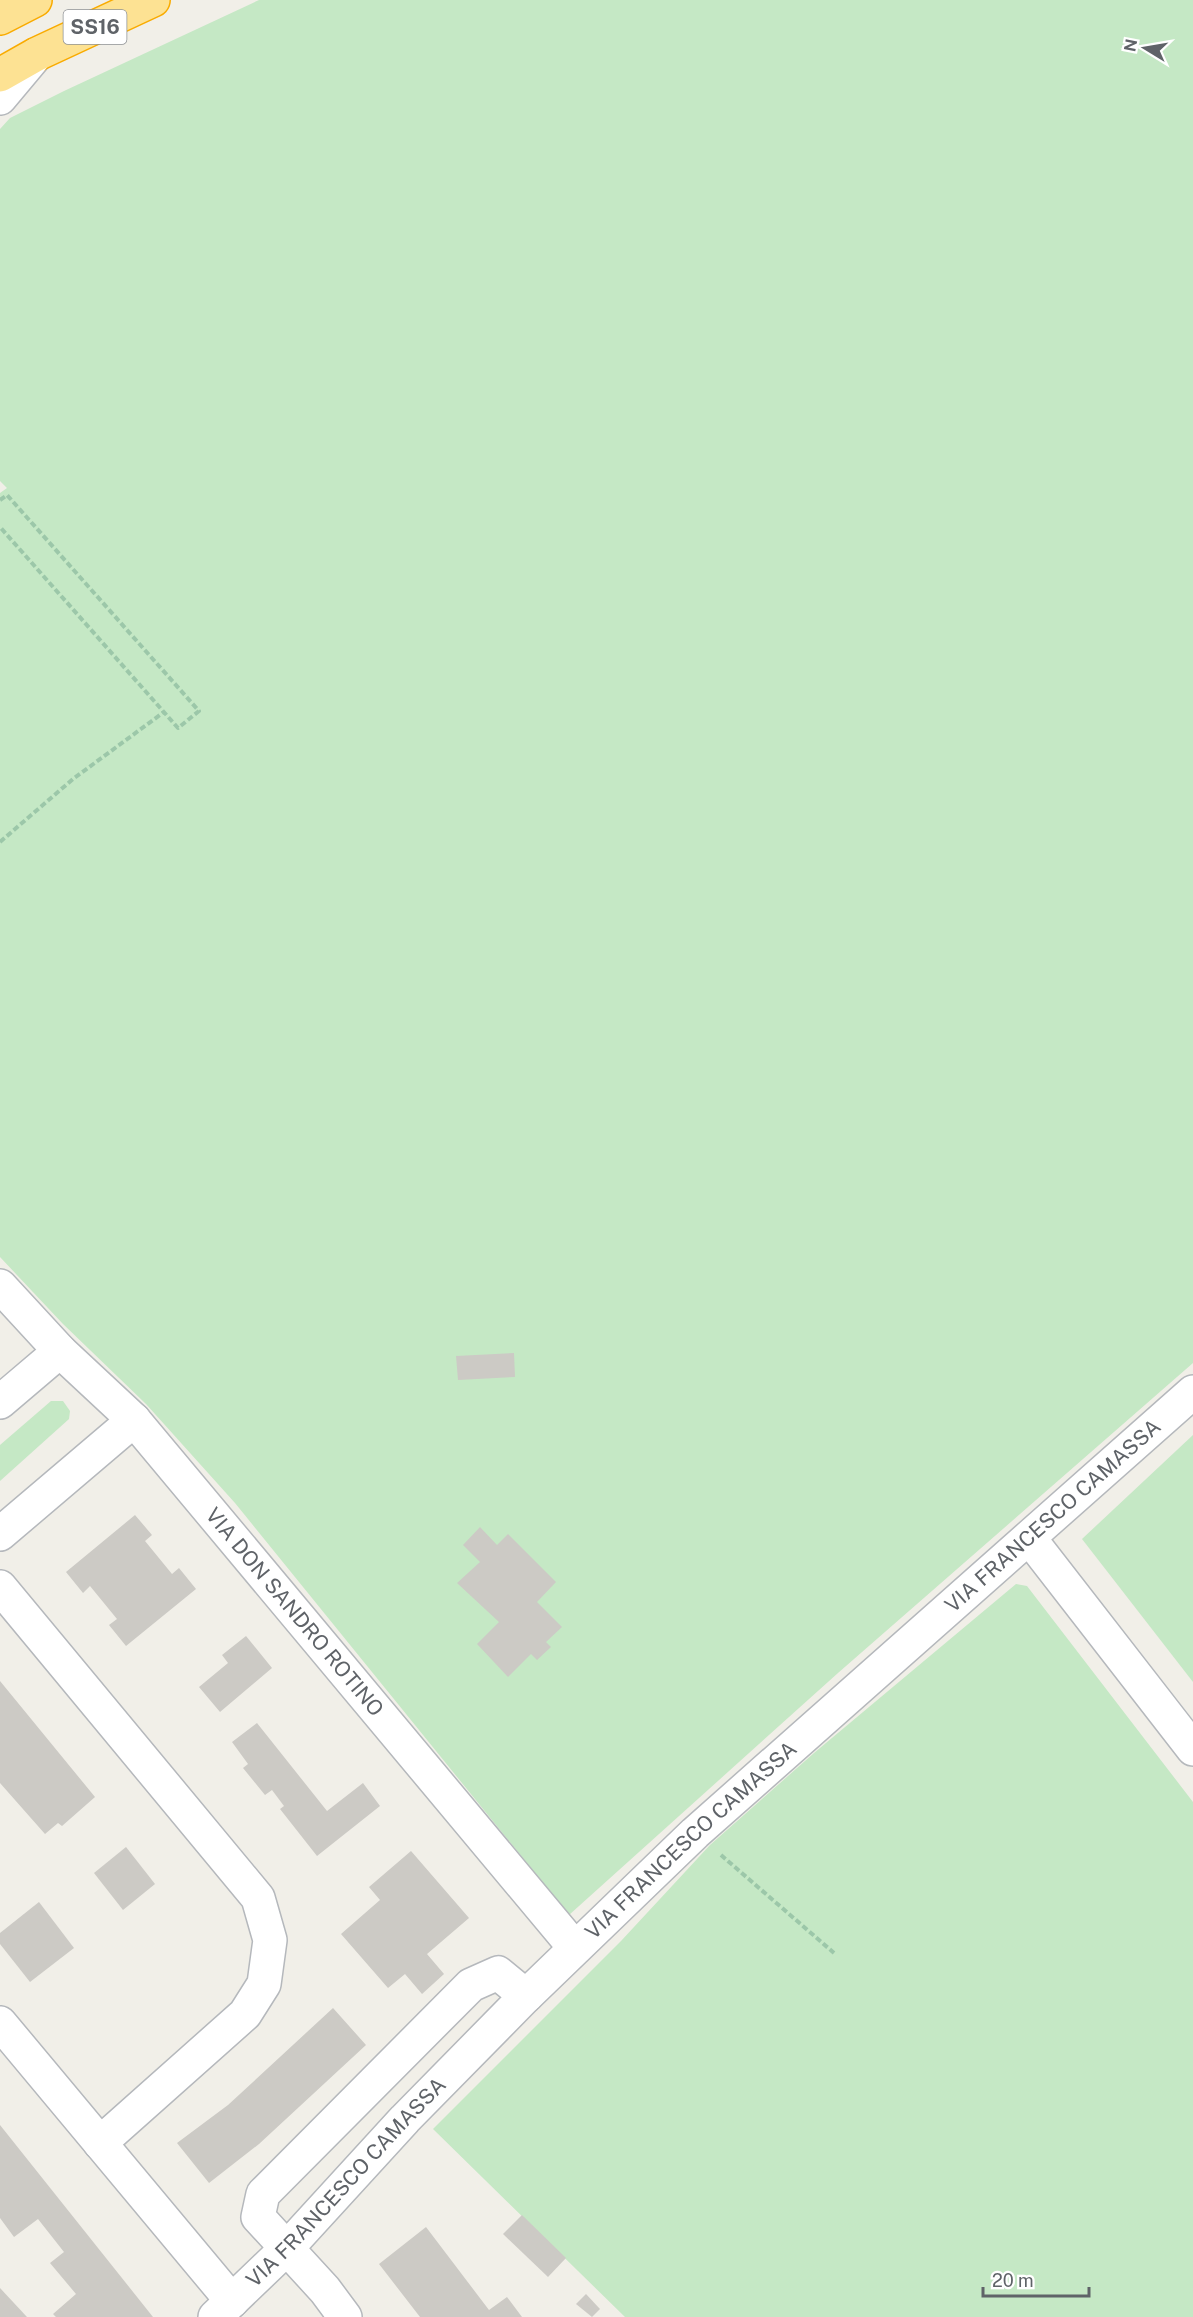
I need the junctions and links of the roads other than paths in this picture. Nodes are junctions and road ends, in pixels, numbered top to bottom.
1 (35, 0) edge
2 (153, 0) edge
3 (0, 18) edge
4 (37, 54) junction
5 (0, 75) edge
6 (0, 98) edge
7 (0, 1286) edge
8 (60, 1351) junction
9 (1193, 1392) edge
10 (0, 1402) edge
11 (134, 1420) junction
12 (0, 1534) edge
13 (1030, 1539) junction
14 (0, 1587) edge
15 (1193, 1749) edge
16 (575, 1948) junction
17 (526, 1996) junction
18 (0, 2023) edge
19 (100, 2143) junction
20 (287, 2248) junction
21 (224, 2309) edge
22 (345, 2317) edge

1 - 3 highway, SS16
2 - 4 highway, SS16
4 - 5 highway, SS16
4 - 6 street
7 - 8 street, VIA DON SANDRO ROTINO
8 - 10 street
8 - 11 street, VIA DON SANDRO ROTINO
9 - 13 street, VIA FRANCESCO CAMASSA
11 - 12 street
11 - 16 street, VIA DON SANDRO ROTINO
13 - 15 street
13 - 16 street, VIA FRANCESCO CAMASSA
14 - 19 street
16 - 17 street, VIA FRANCESCO CAMASSA
17 - 20 street, VIA FRANCESCO CAMASSA
17 - 20 street
18 - 19 street
19 - 21 street
20 - 21 street, VIA FRANCESCO CAMASSA
20 - 22 street

